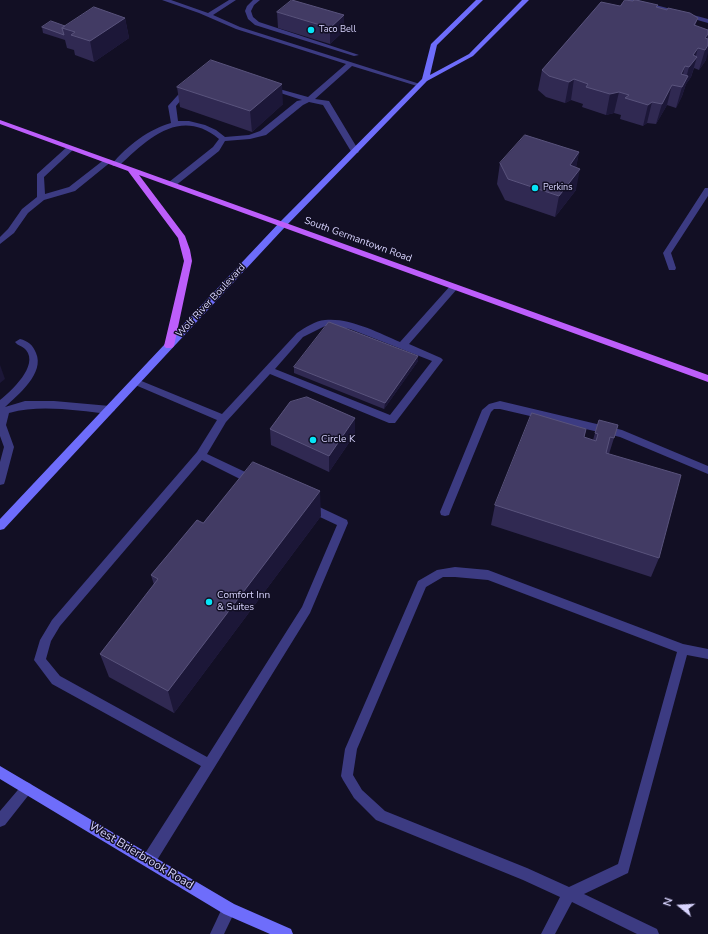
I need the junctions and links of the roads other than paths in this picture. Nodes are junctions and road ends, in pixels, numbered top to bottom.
1 (165, 0) edge
2 (233, 0) edge
3 (257, 0) edge
4 (480, 0) edge
5 (526, 0) edge
6 (630, 0) edge
7 (643, 2) edge
8 (209, 15) junction
9 (708, 21) edge
10 (356, 55) dead end
11 (350, 64) junction
12 (422, 82) junction
13 (192, 85) edge
14 (266, 86) edge
15 (309, 100) junction
16 (0, 122) edge
17 (175, 123) junction
18 (223, 139) junction
19 (71, 148) junction
20 (355, 151) junction
21 (112, 162) junction
22 (131, 170) junction
23 (172, 184) junction
24 (708, 190) edge
25 (41, 198) junction
26 (282, 225) junction
27 (0, 241) edge
28 (672, 268) dead end
29 (454, 287) junction
30 (20, 342) dead end
31 (402, 345) junction
32 (169, 346) junction
33 (269, 370) junction
34 (708, 379) edge
35 (136, 382) junction
36 (2, 409) edge
37 (110, 410) junction
38 (223, 419) junction
39 (201, 455) junction
40 (708, 470) edge
41 (0, 481) edge
42 (265, 486) edge
43 (300, 503) edge
44 (445, 512) dead end
45 (0, 526) edge
46 (683, 649) junction
47 (708, 654) edge
48 (210, 765) junction
49 (0, 772) edge
50 (27, 788) junction
51 (0, 821) edge
52 (149, 860) junction
53 (569, 894) junction
54 (229, 909) junction
55 (217, 934) edge
56 (286, 934) edge
57 (548, 934) edge
58 (652, 934) edge

1 - 8 street
2 - 8 street
3 - 10 street
4 - 12 main road, Wolf River Boulevard
5 - 12 main road, Wolf River Boulevard
6 - 7 street
7 - 9 street
8 - 11 street
11 - 12 street
11 - 15 street
12 - 20 main road, Wolf River Boulevard
13 - 17 street
14 - 15 street
15 - 18 street
15 - 20 street
16 - 19 main road, South Germantown Road
17 - 18 street
17 - 21 street
18 - 23 street
19 - 21 main road, South Germantown Road
19 - 25 street
20 - 26 main road, Wolf River Boulevard
21 - 22 main road, South Germantown Road
21 - 25 street
22 - 23 main road, South Germantown Road
22 - 32 main road
23 - 26 main road, South Germantown Road
24 - 28 street
25 - 27 street
26 - 29 main road, South Germantown Road
26 - 32 main road, Wolf River Boulevard
29 - 31 street
29 - 34 main road, South Germantown Road
30 - 36 street
31 - 33 street
31 - 33 street
32 - 35 main road, Wolf River Boulevard
33 - 38 street
35 - 37 main road, Wolf River Boulevard
35 - 38 street
36 - 37 street
36 - 41 street
37 - 45 main road, Wolf River Boulevard
38 - 39 street
39 - 42 street
39 - 48 street
40 - 44 street
43 - 48 street
46 - 47 street
46 - 53 street
46 - 53 street
48 - 52 street
49 - 50 main road, West Brierbrook Road
50 - 51 street
50 - 52 main road, West Brierbrook Road
52 - 54 main road, West Brierbrook Road
53 - 57 street
53 - 58 street
54 - 55 street
54 - 56 main road, West Brierbrook Road

